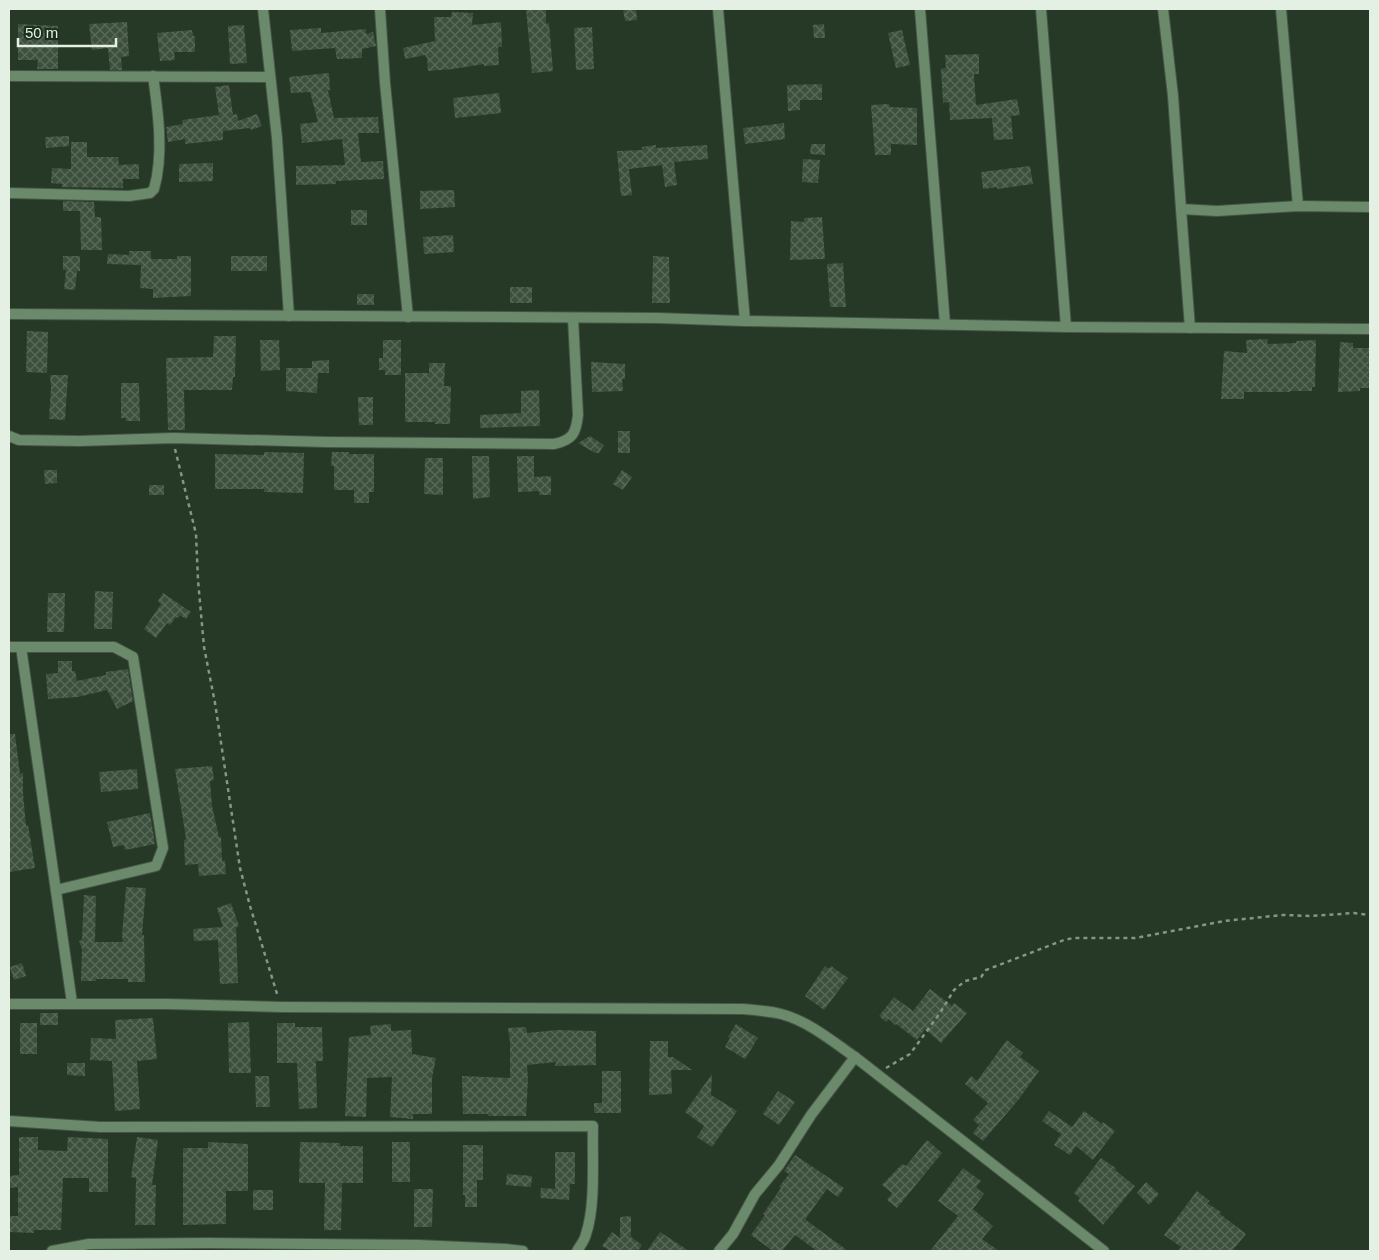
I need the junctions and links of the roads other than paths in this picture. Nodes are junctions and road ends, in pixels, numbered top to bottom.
1 (263, 9) edge
2 (380, 9) edge
3 (718, 9) edge
4 (920, 9) edge
5 (1041, 9) edge
6 (1163, 9) edge
7 (1281, 9) edge
8 (9, 76) edge
9 (153, 76) junction
10 (269, 77) junction
11 (9, 193) edge
12 (1298, 206) junction
13 (1370, 207) edge
14 (1181, 209) junction
15 (9, 314) edge
16 (289, 316) junction
17 (408, 317) junction
18 (573, 318) junction
19 (745, 321) junction
20 (945, 324) junction
21 (1066, 326) junction
22 (1190, 328) junction
23 (1370, 329) edge
24 (9, 436) edge
25 (9, 647) edge
26 (21, 647) junction
27 (56, 890) junction
28 (72, 1003) junction
29 (9, 1004) edge
30 (854, 1057) junction
31 (9, 1122) edge
32 (52, 1251) edge
33 (523, 1251) edge
34 (577, 1251) edge
35 (719, 1251) edge
36 (1104, 1251) edge

1 - 10 street
2 - 17 street
3 - 19 street
4 - 20 street
5 - 21 street
6 - 14 street
7 - 12 street
8 - 9 street
9 - 10 street
9 - 11 street
10 - 16 street
12 - 13 street
12 - 14 street
14 - 22 street
15 - 16 street
16 - 17 street
17 - 18 street
18 - 19 street
18 - 24 street
19 - 20 street
20 - 21 street
21 - 22 street
22 - 23 street
25 - 26 street
26 - 27 street
26 - 27 street
27 - 28 street
28 - 29 street
28 - 30 street
30 - 35 street
30 - 36 street
31 - 34 street
32 - 33 street

